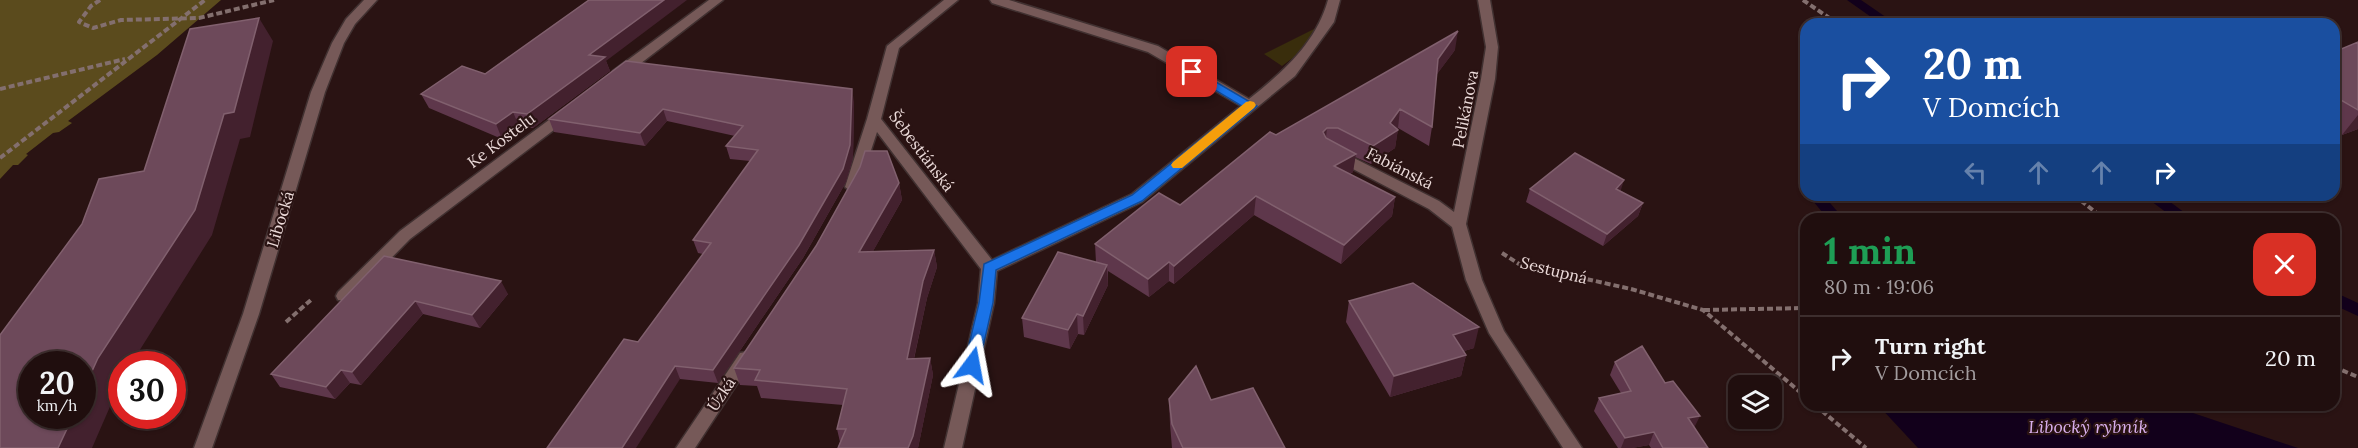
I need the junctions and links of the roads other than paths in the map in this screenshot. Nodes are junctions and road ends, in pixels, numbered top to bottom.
1 (372, 0) edge
2 (717, 0) edge
3 (952, 0) edge
4 (996, 0) edge
5 (1334, 0) edge
6 (1484, 0) edge
7 (603, 86) edge
8 (1251, 106) junction
9 (575, 107) edge
10 (874, 118) junction
11 (1330, 152) edge
12 (844, 202) edge
13 (1459, 224) junction
14 (989, 268) junction
15 (344, 296) edge
16 (758, 340) edge
17 (203, 448) edge
18 (685, 448) edge
19 (953, 448) edge
20 (1573, 448) edge

1 - 17 street, Libocká
2 - 7 street
3 - 10 street, Šebestiánská
4 - 8 street
5 - 8 street
6 - 13 street, Pelikánova
8 - 14 street
9 - 15 street, Ke Kostelu
10 - 12 street
10 - 14 street, Šebestiánská
11 - 13 street, Fabiánská
13 - 20 street
14 - 19 street
16 - 18 street, Úzká

